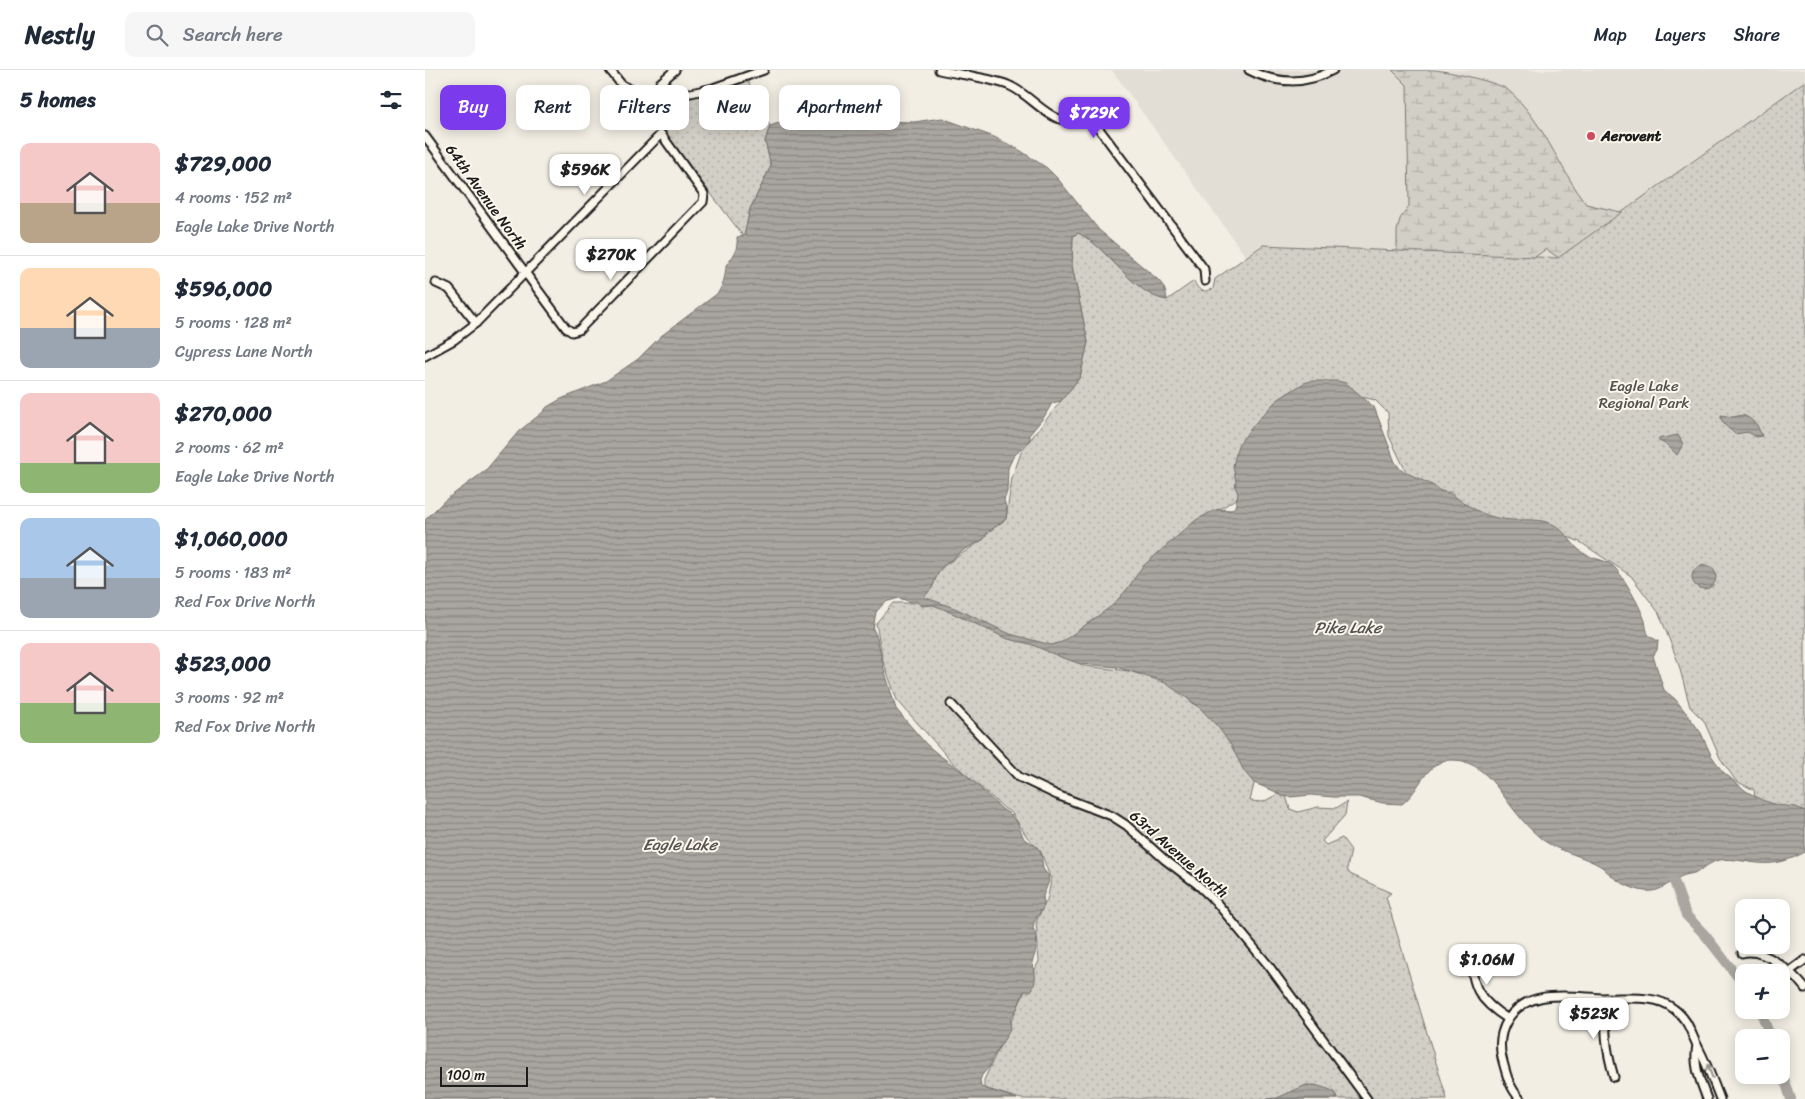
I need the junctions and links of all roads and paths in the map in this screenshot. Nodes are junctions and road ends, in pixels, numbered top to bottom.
1 (610, 70) edge
2 (675, 70) edge
3 (764, 70) edge
4 (939, 70) edge
5 (1249, 70) edge
6 (1333, 70) edge
7 (623, 85) edge
8 (659, 85) edge
9 (689, 92) edge
10 (425, 137) edge
11 (525, 273) junction
12 (1205, 281) dead end
13 (436, 283) dead end
14 (475, 323) junction
15 (425, 356) edge
16 (951, 704) dead end
17 (1470, 952) dead end
18 (1760, 954) edge
19 (1805, 960) edge
20 (1777, 964) edge
21 (1790, 971) joint
22 (1805, 988) edge
23 (1607, 998) junction
24 (1508, 1018) junction
25 (1697, 1045) junction
26 (1614, 1077) dead end
27 (1367, 1099) edge
28 (1520, 1099) edge
29 (1707, 1099) edge
30 (1720, 1099) edge

1 - 7 street
2 - 8 street
3 - 9 street
4 - 12 street
5 - 6 street
10 - 11 street, 64th Avenue North
11 - 11 street, 64th Avenue North
11 - 14 street
13 - 14 street
14 - 15 street
16 - 27 street, 63rd Avenue North
17 - 24 street
18 - 20 street
19 - 21 street
21 - 22 street
23 - 24 street
23 - 25 street
23 - 26 street
24 - 28 street
25 - 29 street
30 -> 25 street

